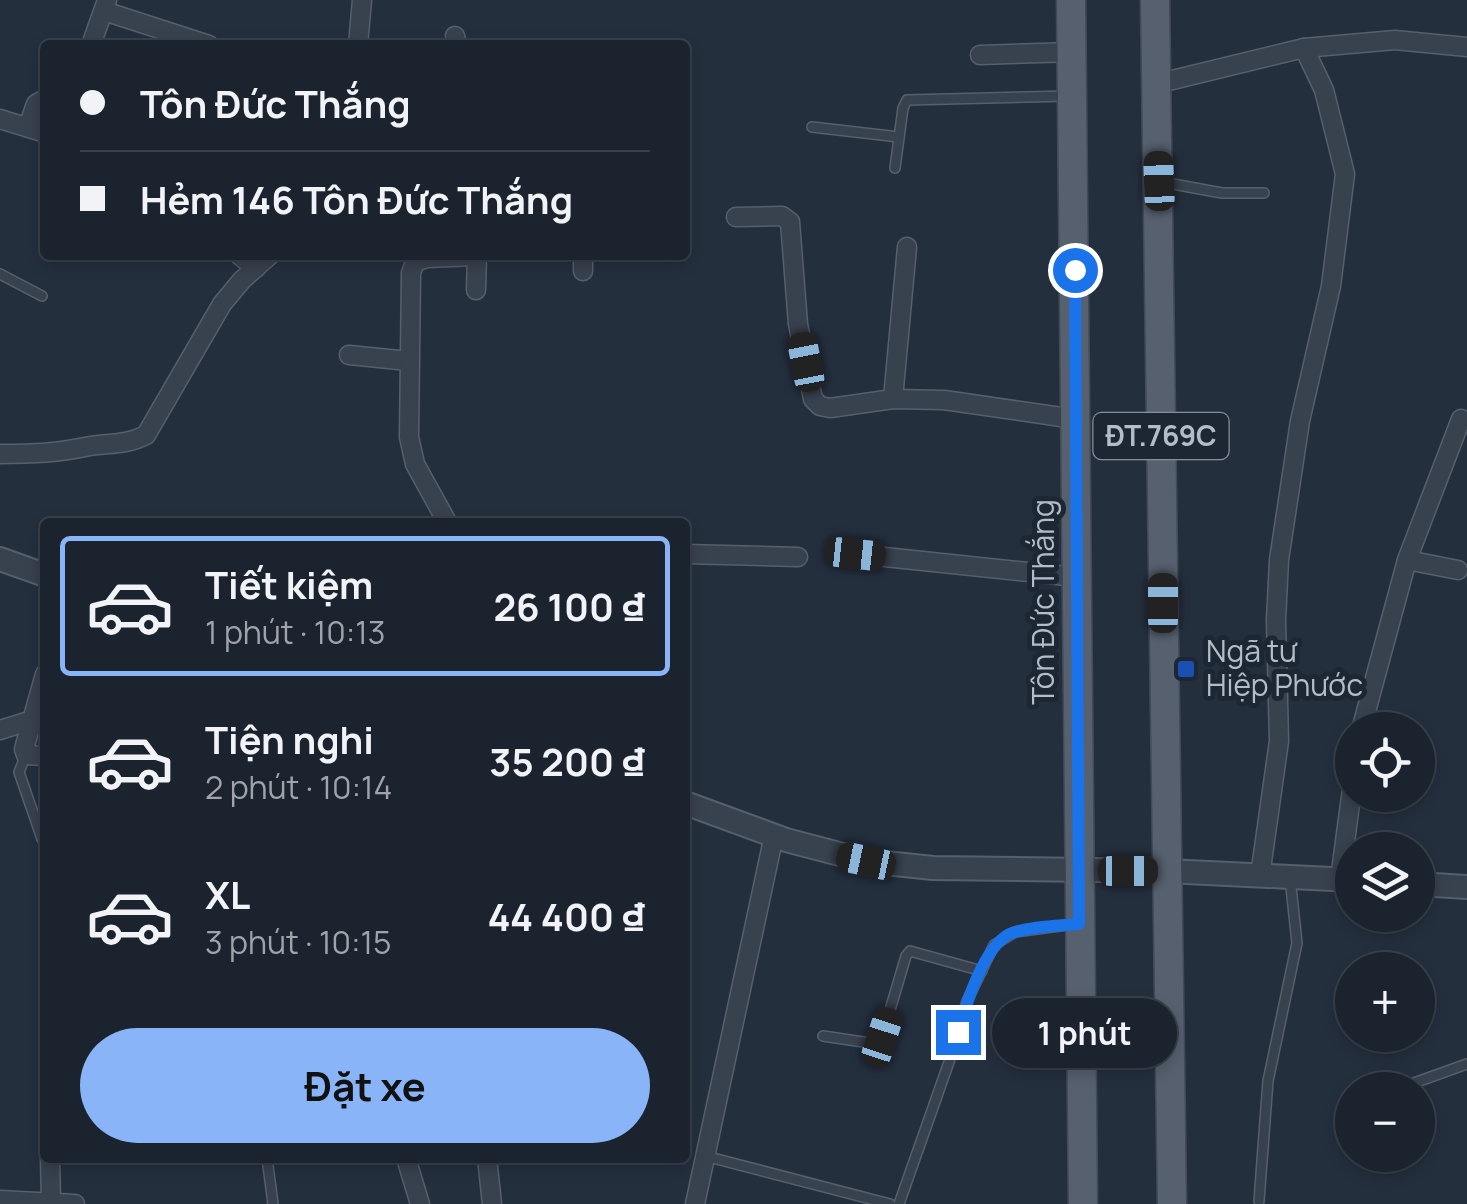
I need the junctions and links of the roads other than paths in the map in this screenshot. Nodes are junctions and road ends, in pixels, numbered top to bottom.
1 (362, 0) edge
2 (1071, 0) edge
3 (1155, 0) edge
4 (105, 6) edge
5 (93, 40) edge
6 (197, 40) edge
7 (358, 40) edge
8 (1467, 47) edge
9 (1304, 48) junction
10 (1072, 52) junction
11 (980, 55) dead end
12 (1156, 84) junction
13 (1074, 96) junction
14 (40, 102) edge
15 (0, 119) edge
16 (812, 126) dead end
17 (36, 130) edge
18 (899, 137) junction
19 (895, 168) dead end
20 (1159, 181) junction
21 (1264, 193) dead end
22 (736, 217) dead end
23 (908, 247) dead end
24 (421, 260) edge
25 (476, 260) edge
26 (263, 261) edge
27 (0, 274) edge
28 (476, 290) dead end
29 (42, 296) dead end
30 (349, 355) dead end
31 (408, 361) junction
32 (893, 399) junction
33 (1075, 419) junction
34 (1461, 419) dead end
35 (0, 454) edge
36 (445, 518) edge
37 (690, 554) edge
38 (856, 554) dead end
39 (798, 557) dead end
40 (0, 559) edge
41 (1406, 560) junction
42 (1458, 570) dead end
43 (40, 573) edge
44 (1076, 577) junction
45 (40, 692) edge
46 (1366, 712) edge
47 (32, 720) junction
48 (0, 730) edge
49 (36, 755) edge
50 (690, 811) edge
51 (40, 834) edge
52 (774, 836) junction
53 (1078, 871) junction
54 (1166, 871) junction
55 (1260, 876) junction
56 (1290, 877) junction
57 (1335, 879) edge
58 (1435, 885) edge
59 (1467, 886) edge
60 (1079, 924) junction
61 (982, 971) junction
62 (823, 1036) dead end
63 (1467, 1064) edge
64 (1435, 1075) edge
65 (705, 1156) junction
66 (50, 1163) edge
67 (268, 1163) edge
68 (408, 1163) edge
69 (488, 1163) edge
70 (0, 1200) edge
71 (1259, 1201) dead end
72 (50, 1203) edge
73 (76, 1204) edge
74 (273, 1204) edge
75 (420, 1204) edge
76 (492, 1204) edge
77 (695, 1204) edge
78 (890, 1204) edge
79 (899, 1204) edge
80 (1083, 1204) edge
81 (1172, 1204) edge

1 - 7 street
2 - 10 main road, Tôn Đức Thắng / ĐT.769C
3 - 12 main road, ĐT.769C
4 - 5 street
4 - 6 street
8 - 9 street
9 - 12 street
9 - 55 street
10 - 11 street
10 - 13 main road, Tôn Đức Thắng / ĐT.769C
12 - 20 main road, ĐT.769C
13 - 18 lane
13 - 33 main road, Tôn Đức Thắng / ĐT.769C
14 - 17 street
15 - 17 street
16 - 18 lane
18 - 19 lane
20 - 21 lane
20 - 54 main road, ĐT.769C
22 - 32 street
23 - 32 street
24 - 31 street
25 - 28 street
26 - 35 street
27 - 29 lane
30 - 31 street
31 - 36 street
32 - 33 street
33 - 44 main road, Tôn Đức Thắng / ĐT.769C
34 - 41 street
37 - 39 street
38 - 44 street
40 - 43 street
41 - 42 street
41 - 46 street
44 - 53 main road, Tôn Đức Thắng / ĐT.769C
45 - 47 street
47 - 48 street
47 - 49 street
49 - 51 lane
50 - 52 street
52 - 53 street
52 - 65 street
53 - 54 street
53 - 60 main road, Tôn Đức Thắng / ĐT.769C
54 - 55 street
54 - 81 main road, ĐT.769C
55 - 56 street
56 - 57 street
56 - 71 lane
58 - 59 street
60 - 61 lane
60 - 80 main road, Tôn Đức Thắng / ĐT.769C
61 - 62 lane
61 - 79 lane
63 - 64 lane
65 - 77 street
65 - 78 lane
66 - 72 street
67 - 74 lane
68 - 75 street
69 - 76 street
70 - 72 street
72 - 73 street

